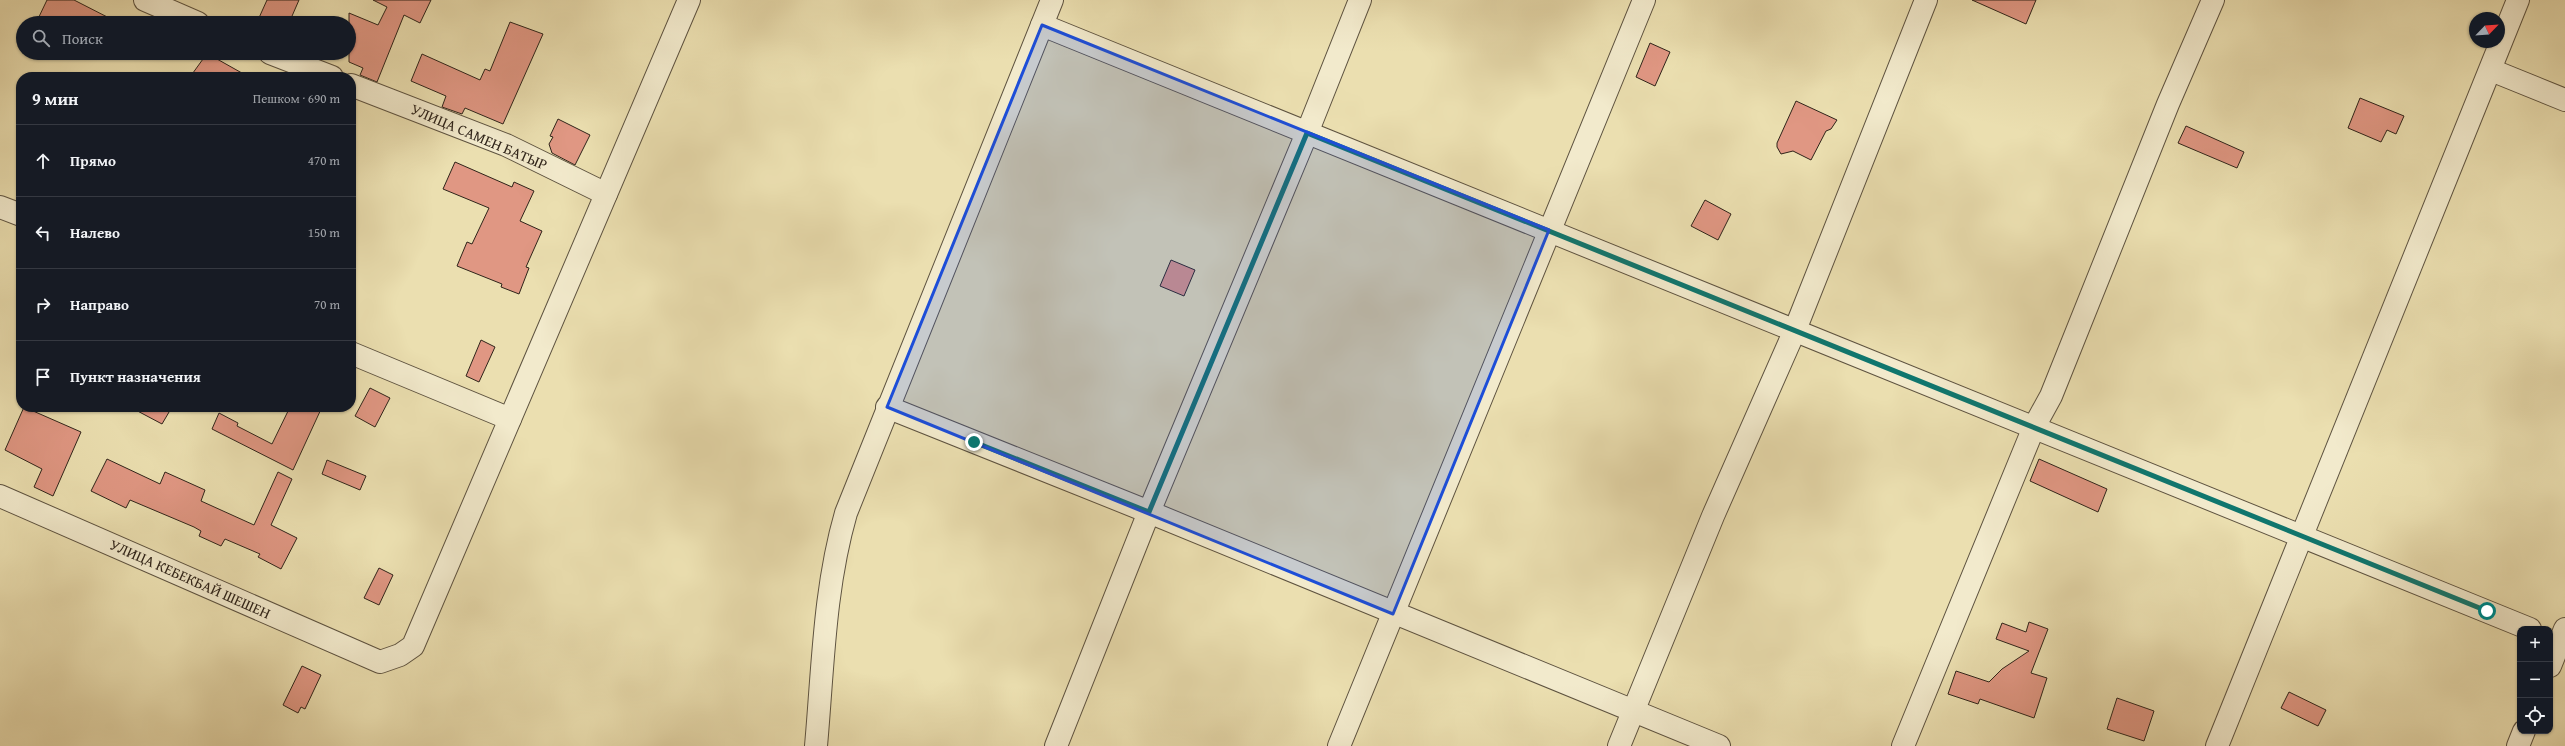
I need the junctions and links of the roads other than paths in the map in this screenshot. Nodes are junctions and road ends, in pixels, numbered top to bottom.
1 (145, 0) edge
2 (689, 0) edge
3 (1052, 0) edge
4 (1360, 0) edge
5 (1644, 0) edge
6 (1926, 0) edge
7 (2213, 0) edge
8 (2518, 0) edge
9 (182, 16) edge
10 (1042, 25) junction
11 (288, 60) edge
12 (2491, 70) junction
13 (319, 72) edge
14 (356, 86) edge
15 (2565, 100) edge
16 (1307, 133) junction
17 (606, 194) junction
18 (0, 207) edge
19 (16, 213) edge
20 (1549, 230) junction
21 (1795, 330) junction
22 (356, 355) edge
23 (886, 407) junction
24 (510, 419) junction
25 (2034, 427) junction
26 (0, 496) edge
27 (1149, 512) junction
28 (2302, 535) junction
29 (1393, 614) junction
30 (2523, 626) edge
31 (2560, 638) edge
32 (2551, 662) edge
33 (1633, 710) junction
34 (2523, 734) edge
35 (818, 745) edge
36 (1056, 746) edge
37 (1339, 746) edge
38 (1619, 746) edge
39 (1719, 746) edge
40 (1903, 746) edge
41 (2217, 746) edge
42 (2518, 746) edge

1 - 9 street
2 - 17 street
3 - 10 street
4 - 16 street
5 - 20 street
6 - 21 street
7 - 25 street
8 - 12 street
10 - 16 street
10 - 23 street
11 - 13 street
12 - 15 street
12 - 28 street
14 - 17 street, УЛИЦА САМЕН БАТЫР
16 - 20 street
16 - 27 street
17 - 24 street
18 - 19 street
20 - 21 street
20 - 29 street
21 - 25 street
21 - 33 street
22 - 24 street
23 - 27 street
23 - 35 street
24 - 26 street, УЛИЦА КЕБЕКБАЙ ШЕШЕН
25 - 28 street
25 - 40 street
27 - 29 street
27 - 36 street
28 - 30 street
28 - 41 street
29 - 33 street
29 - 37 street
31 - 32 street
33 - 38 street
33 - 39 street
34 - 42 street

